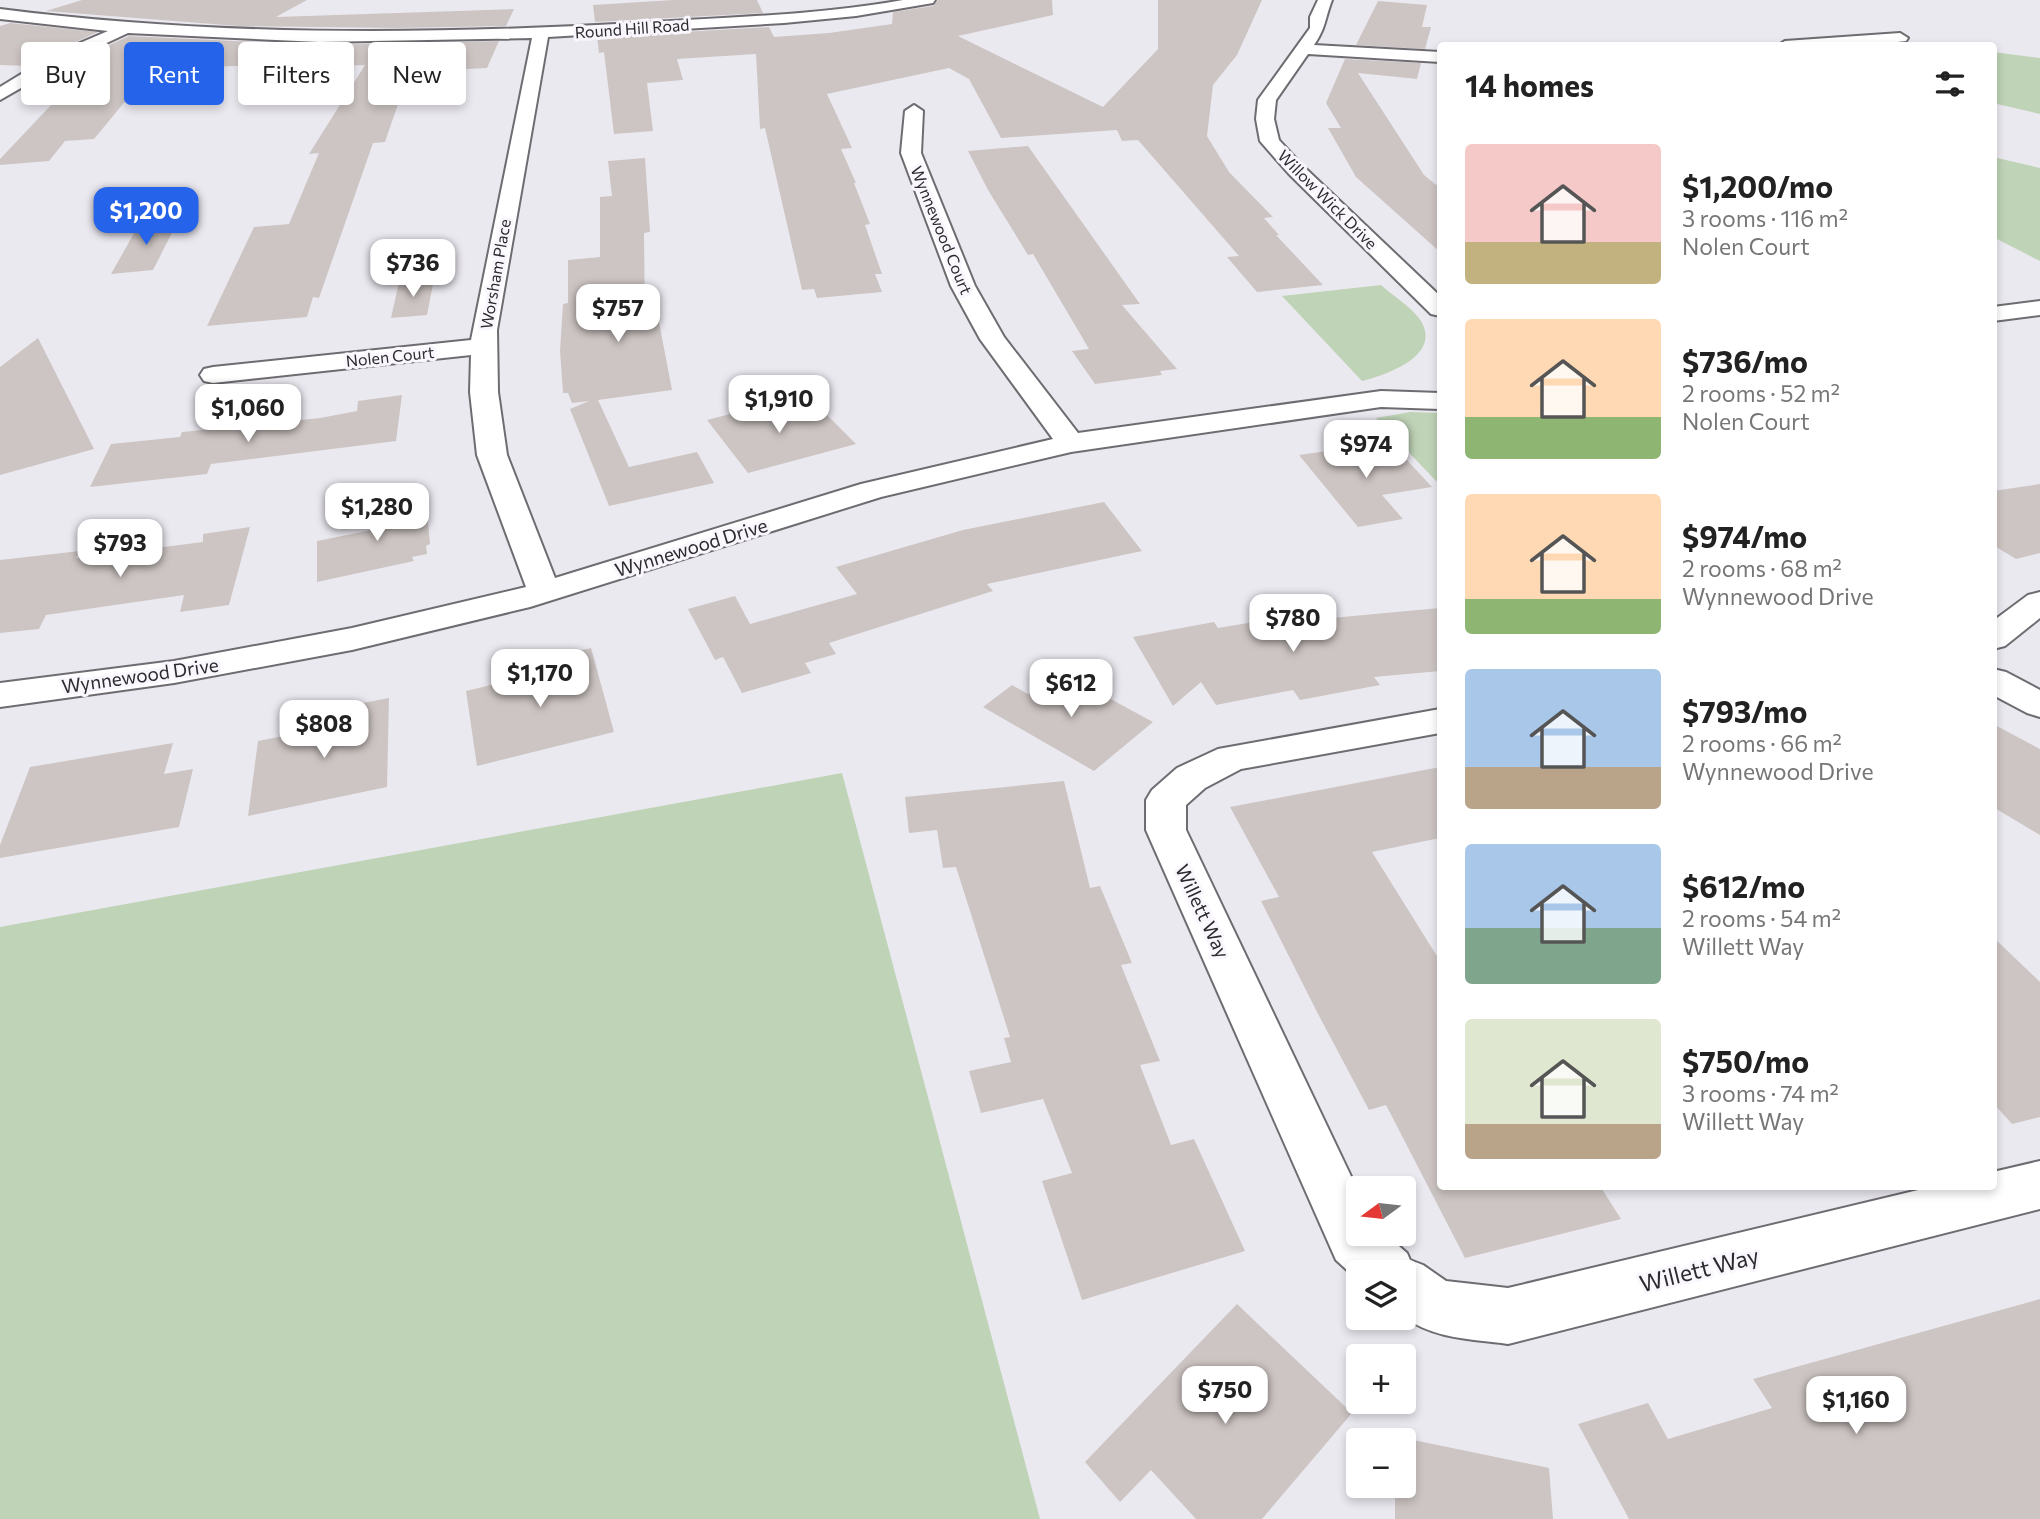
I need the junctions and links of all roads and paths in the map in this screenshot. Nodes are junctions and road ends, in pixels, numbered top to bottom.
1 (925, 0) edge
2 (1325, 0) edge
3 (0, 14) edge
4 (124, 30) junction
5 (541, 33) junction
6 (1900, 38) dead end
7 (1842, 42) edge
8 (1303, 48) junction
9 (1437, 57) edge
10 (0, 94) edge
11 (914, 111) dead end
12 (1437, 306) edge
13 (2040, 307) edge
14 (1997, 313) edge
15 (484, 346) junction
16 (213, 375) dead end
17 (1437, 376) edge
18 (1381, 398) junction
19 (1437, 401) edge
20 (1071, 443) junction
21 (544, 593) junction
22 (2040, 602) edge
23 (1997, 635) edge
24 (1997, 682) edge
25 (0, 695) edge
26 (2040, 705) edge
27 (1437, 722) edge
28 (2010, 1189) edge
29 (1375, 1260) edge
30 (1416, 1293) edge

1 - 5 street, Round Hill Road
2 - 8 street, Willow Wick Drive
3 - 4 street, Round Hill Road
4 - 5 street, Round Hill Road
4 - 10 street
5 - 15 street, Worsham Place
6 - 7 street
8 - 9 street
8 - 12 street, Willow Wick Drive
11 - 20 street, Wynnewood Court
13 - 14 street
15 - 16 street, Nolen Court
15 - 21 street, Worsham Place
17 - 18 street, Wynnewood Drive
18 - 19 street, Wynnewood Drive
18 - 20 street, Wynnewood Drive
20 - 21 street, Wynnewood Drive
21 - 25 street, Wynnewood Drive
22 - 23 street
24 - 26 street
27 - 29 street, Willett Way
28 - 30 street, Willett Way

